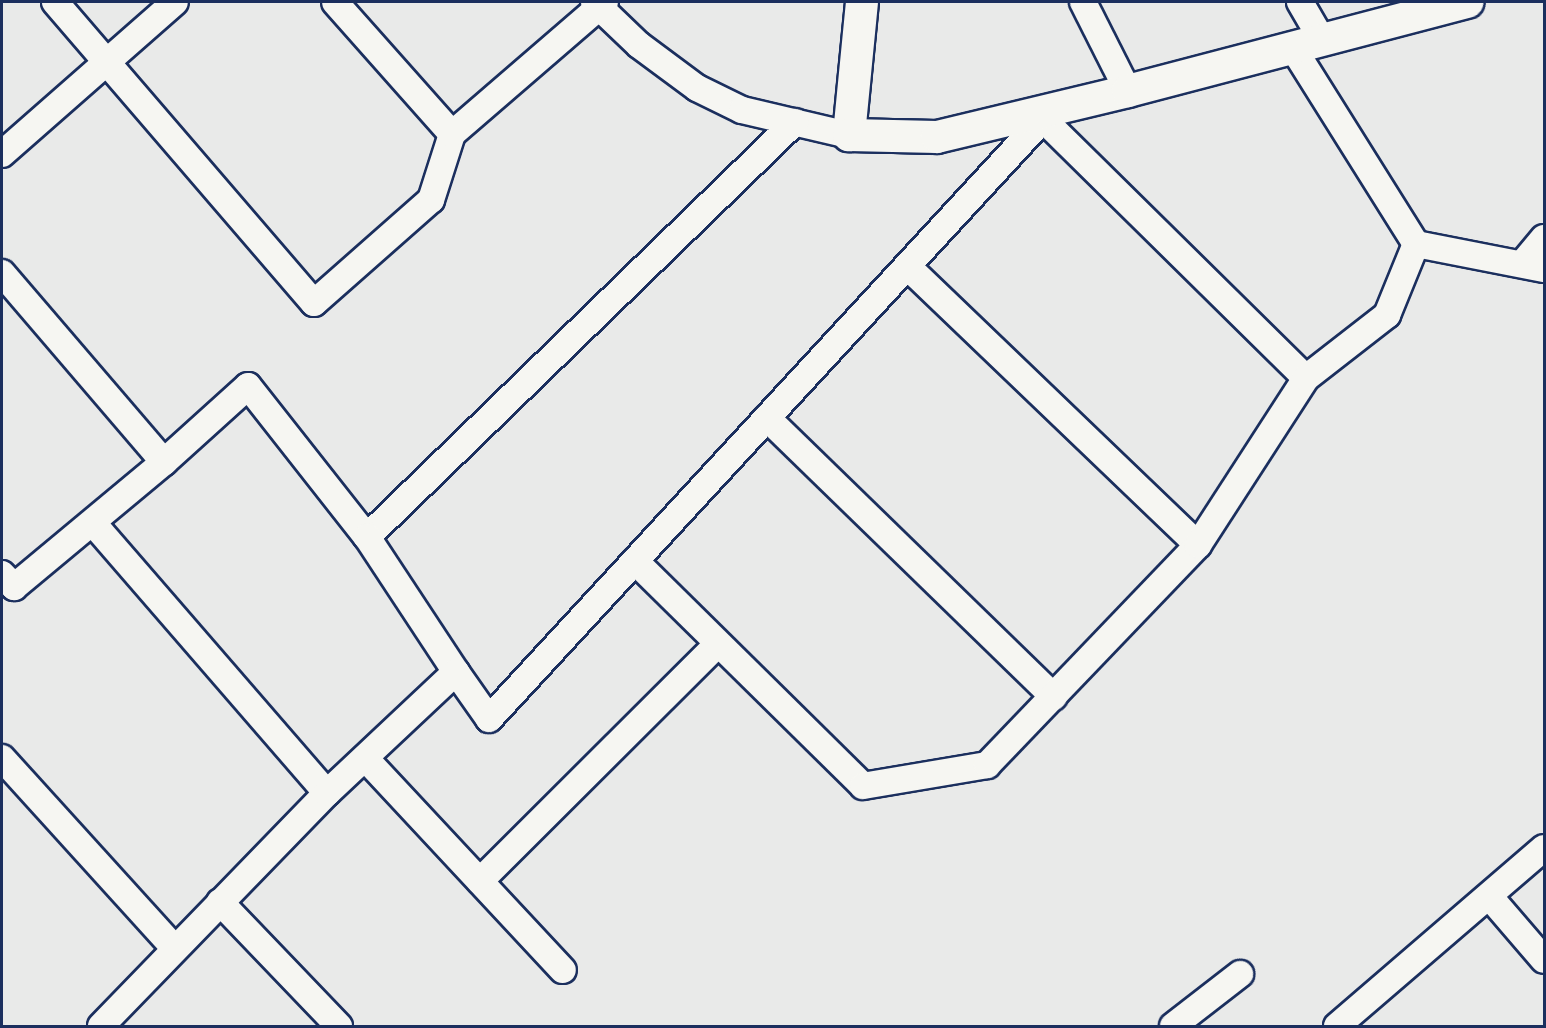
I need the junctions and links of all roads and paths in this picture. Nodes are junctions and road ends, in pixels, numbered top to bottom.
1 (55, 2) edge
2 (175, 2) edge
3 (335, 2) edge
4 (862, 2) edge
5 (1083, 2) edge
6 (1300, 2) edge
7 (1468, 2) edge
8 (600, 3) edge
9 (1307, 44) junction
10 (108, 63) junction
11 (1128, 91) junction
12 (1048, 113) junction
13 (795, 122) junction
14 (452, 134) junction
15 (849, 135) junction
16 (2, 154) edge
17 (1545, 238) edge
18 (1416, 244) junction
19 (907, 266) junction
20 (1533, 267) edge
21 (2, 273) edge
22 (1306, 378) junction
23 (767, 418) junction
24 (164, 462) junction
25 (93, 522) junction
26 (367, 537) junction
27 (1198, 545) junction
28 (635, 561) junction
29 (2, 574) edge
30 (718, 644) junction
31 (456, 672) junction
32 (1054, 697) junction
33 (2, 758) edge
34 (365, 758) junction
35 (327, 793) junction
36 (1545, 848) edge
37 (480, 880) junction
38 (1489, 896) junction
39 (220, 902) junction
40 (174, 948) junction
41 (1545, 960) edge
42 (563, 970) dead end
43 (1240, 974) dead end
44 (101, 1026) edge
45 (339, 1026) edge
46 (1173, 1026) edge
47 (1337, 1026) edge

1 - 10 street
2 - 10 street
3 - 14 street
4 - 15 street
5 - 11 street
6 - 9 street
7 - 9 street
8 - 13 street
8 - 14 street
9 - 11 street
9 - 18 street
10 - 14 street
10 - 16 street
11 - 12 street
12 - 15 street
12 - 19 street
12 - 22 street
13 - 15 street
13 - 26 street
17 - 20 street
18 - 20 street
18 - 22 street
19 - 23 street
19 - 27 street
21 - 24 street
22 - 27 street
23 - 28 street
23 - 32 street
24 - 25 street
24 - 26 street
25 - 29 street
25 - 35 street
26 - 31 street
27 - 32 street
28 - 30 street
28 - 31 street
30 - 32 street
30 - 37 street
31 - 34 street
33 - 40 street
34 - 35 street
34 - 37 street
35 - 39 street
36 - 38 street
37 - 42 street
38 - 41 street
38 - 47 street
39 - 40 street
39 - 45 street
40 - 44 street
43 - 46 street

